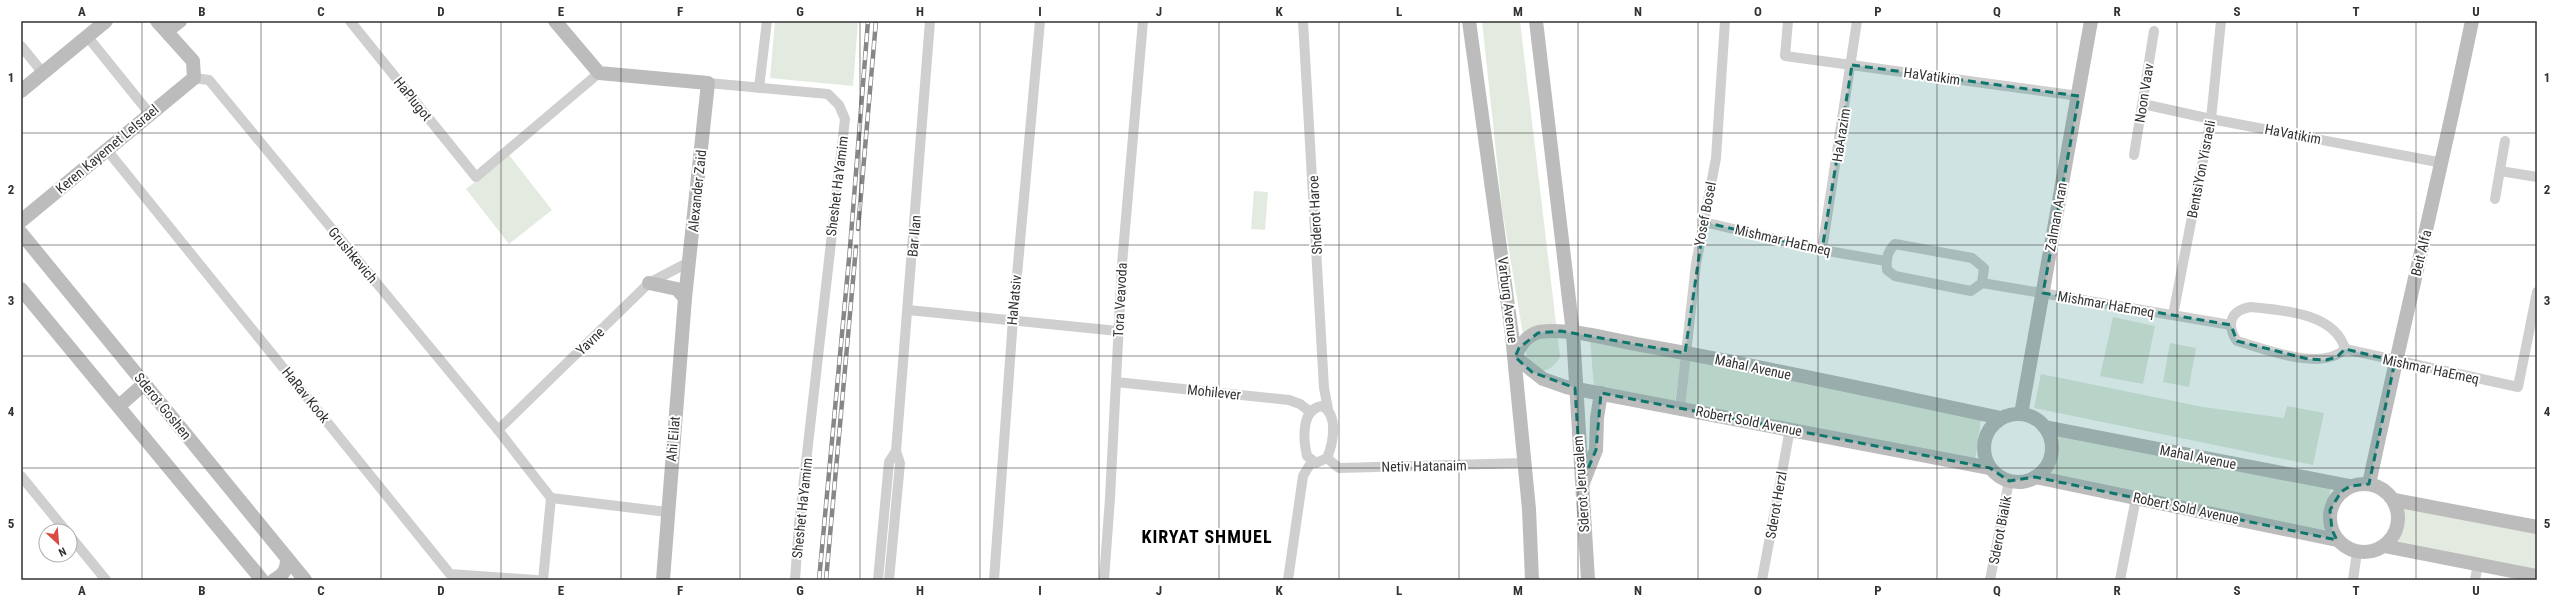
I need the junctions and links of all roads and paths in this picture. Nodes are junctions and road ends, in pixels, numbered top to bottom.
1 (106, 21) edge
2 (156, 21) edge
3 (180, 21) edge
4 (350, 21) edge
5 (555, 21) edge
6 (767, 21) edge
7 (930, 21) edge
8 (1040, 21) edge
9 (1142, 21) edge
10 (1303, 21) edge
11 (1469, 21) edge
12 (1536, 21) edge
13 (1725, 21) edge
14 (1788, 21) edge
15 (1857, 21) edge
16 (2091, 21) edge
17 (2221, 21) edge
18 (2472, 21) edge
19 (167, 31) junction
20 (2154, 31) dead end
21 (87, 36) junction
22 (21, 46) edge
23 (1852, 65) junction
24 (43, 73) junction
25 (599, 73) junction
26 (194, 78) junction
27 (708, 83) junction
28 (759, 88) junction
29 (21, 91) edge
30 (2079, 96) junction
31 (2143, 104) junction
32 (150, 114) junction
33 (2211, 119) junction
34 (2505, 141) dead end
35 (107, 150) junction
36 (2134, 155) dead end
37 (2443, 163) junction
38 (2500, 171) junction
39 (2537, 177) edge
40 (2495, 199) dead end
41 (21, 221) edge
42 (1704, 222) junction
43 (21, 232) edge
44 (1822, 250) junction
45 (1886, 261) junction
46 (689, 262) junction
47 (649, 283) junction
48 (1982, 283) junction
49 (21, 289) edge
50 (2537, 292) edge
51 (2042, 293) junction
52 (685, 298) junction
53 (1569, 304) junction
54 (908, 310) junction
55 (2173, 315) junction
56 (1013, 319) junction
57 (2231, 325) junction
58 (1118, 331) junction
59 (1573, 333) junction
60 (1602, 338) junction
61 (2345, 349) junction
62 (1685, 353) junction
63 (1515, 357) junction
64 (2395, 361) junction
65 (1116, 382) junction
66 (144, 384) junction
67 (1576, 388) junction
68 (1601, 393) junction
69 (119, 406) junction
70 (1680, 407) junction
71 (1328, 409) junction
72 (1309, 411) junction
73 (2021, 414) junction
74 (2001, 418) junction
75 (2045, 427) junction
76 (1790, 429) junction
77 (498, 430) junction
78 (896, 451) junction
79 (1327, 458) junction
80 (1312, 461) junction
81 (1524, 463) junction
82 (1990, 468) junction
83 (21, 476) edge
84 (2035, 477) junction
85 (2009, 480) junction
86 (2369, 484) junction
87 (1582, 485) junction
88 (2350, 486) junction
89 (551, 498) junction
90 (2136, 498) junction
91 (2394, 500) junction
92 (667, 512) junction
93 (59, 523) edge
94 (2537, 527) edge
95 (2337, 540) junction
96 (78, 546) edge
97 (2384, 546) junction
98 (2357, 552) junction
99 (287, 558) junction
100 (2478, 564) junction
101 (2537, 576) edge
102 (106, 580) edge
103 (262, 580) edge
104 (274, 580) edge
105 (305, 580) edge
106 (536, 580) edge
107 (543, 580) edge
108 (664, 580) edge
109 (795, 580) edge
110 (878, 580) edge
111 (889, 580) edge
112 (994, 580) edge
113 (1104, 580) edge
114 (1288, 580) edge
115 (1532, 580) edge
116 (1588, 580) edge
117 (1762, 580) edge
118 (1990, 580) edge
119 (2120, 580) edge
120 (2353, 580) edge
121 (2475, 580) edge

1 - 21 street
2 - 19 street
3 - 19 street
4 - 25 street, HaPlugot
5 - 25 street
6 - 28 street
7 - 54 street, Bar Ilan
8 - 56 street, HaNatsiv
9 - 58 street, Tora Veavoda
10 - 71 street, Shderot Haroe
11 - 63 street, Varburg Avenue
12 - 53 street
13 - 42 street, Yosef Bosel
14 - 23 street, HaVatikim
15 - 23 street, HaArazim
16 - 30 street, Zalman Aran
17 - 33 street, BentsiYon Yisraeli
18 - 37 street, Beit Alfa
19 - 26 street
20 - 31 street, Noon Vaav
21 - 24 street
21 - 32 street
22 - 24 street
23 - 30 street, HaVatikim
23 - 44 street, HaArazim
24 - 29 street
25 - 27 street, Sheshet HaYamim
26 - 32 street, Keren Kayemet LeIsrael
26 - 77 street, Grushkevich
27 - 28 street, Sheshet HaYamim
27 - 46 street, Alexander Zaid
28 - 109 street, Sheshet HaYamim
30 - 51 street, Zalman Aran
31 - 33 street, HaVatikim
31 - 36 street, Noon Vaav
32 - 35 street, Keren Kayemet LeIsrael
33 - 37 street, HaVatikim
33 - 55 street, BentsiYon Yisraeli
34 - 38 street
35 - 41 street, Keren Kayemet LeIsrael
35 - 106 street, HaRav Kook
37 - 64 street, Beit Alfa
38 - 39 street
38 - 40 street
42 - 44 street, Mishmar HaEmeq
42 - 62 street, Yosef Bosel
43 - 66 street, Sderot Goshen
44 - 45 street, Mishmar HaEmeq
45 - 48 street
45 - 48 street
46 - 47 street, Yavne
46 - 52 street, Alexander Zaid
47 - 52 street
47 - 77 street, Yavne
48 - 51 street, Mishmar HaEmeq
49 - 69 street
50 - 64 street, Mishmar HaEmeq
51 - 55 street, Mishmar HaEmeq
51 - 73 street, Zalman Aran
52 - 92 street, Ahi Eilat
53 - 59 street
53 - 60 street
54 - 56 street
54 - 78 street, Bar Ilan
55 - 57 street, Mishmar HaEmeq
56 - 58 street
56 - 112 street, HaNatsiv
57 - 61 street
57 - 61 street
58 - 65 street, Tora Veavoda
59 - 60 street, Mahal Avenue
59 - 63 street, Mahal Avenue
59 - 67 street
60 - 62 street, Mahal Avenue
61 - 64 street, Mishmar HaEmeq
62 - 70 street, Yosef Bosel
62 - 74 street, Mahal Avenue
63 - 67 street, Robert Sold Avenue
63 - 81 street, Varburg Avenue
64 - 86 street, Beit Alfa
65 - 72 street, Mohilever
65 - 113 street, Tora Veavoda
66 - 69 street
66 - 99 street, Sderot Goshen
67 - 68 street, Robert Sold Avenue
67 - 87 street, Sderot Jerusalem
68 - 70 street, Robert Sold Avenue
68 - 87 street
69 - 103 street
70 - 76 street, Robert Sold Avenue
71 - 72 street
71 - 79 street, Shderot Haroe
72 - 80 street
73 - 74 street
73 - 75 street
74 - 82 street
75 - 84 street
75 - 88 street, Mahal Avenue
76 - 82 street, Robert Sold Avenue
76 - 117 street, Sderot Herzl
77 - 89 street, Grushkevich
78 - 110 street, Bar Ilan
78 - 111 street, Bar Ilan
79 - 80 street
79 - 81 street, Netiv Hatanaim
80 - 114 street
81 - 115 street, Varburg Avenue
82 - 85 street
83 - 93 street
84 - 85 street
84 - 90 street, Robert Sold Avenue
85 - 118 street, Sderot Bialik
86 - 88 street
86 - 91 street
87 - 116 street, Sderot Jerusalem
88 - 95 street
89 - 92 street
89 - 107 street
90 - 95 street, Robert Sold Avenue
90 - 119 street
91 - 94 street
91 - 97 street
92 - 108 street, Ahi Eilat
95 - 98 street
96 - 102 street
97 - 98 street
97 - 100 street
98 - 120 street
99 - 104 street
99 - 105 street, Sderot Goshen
100 - 101 street
100 - 121 street

